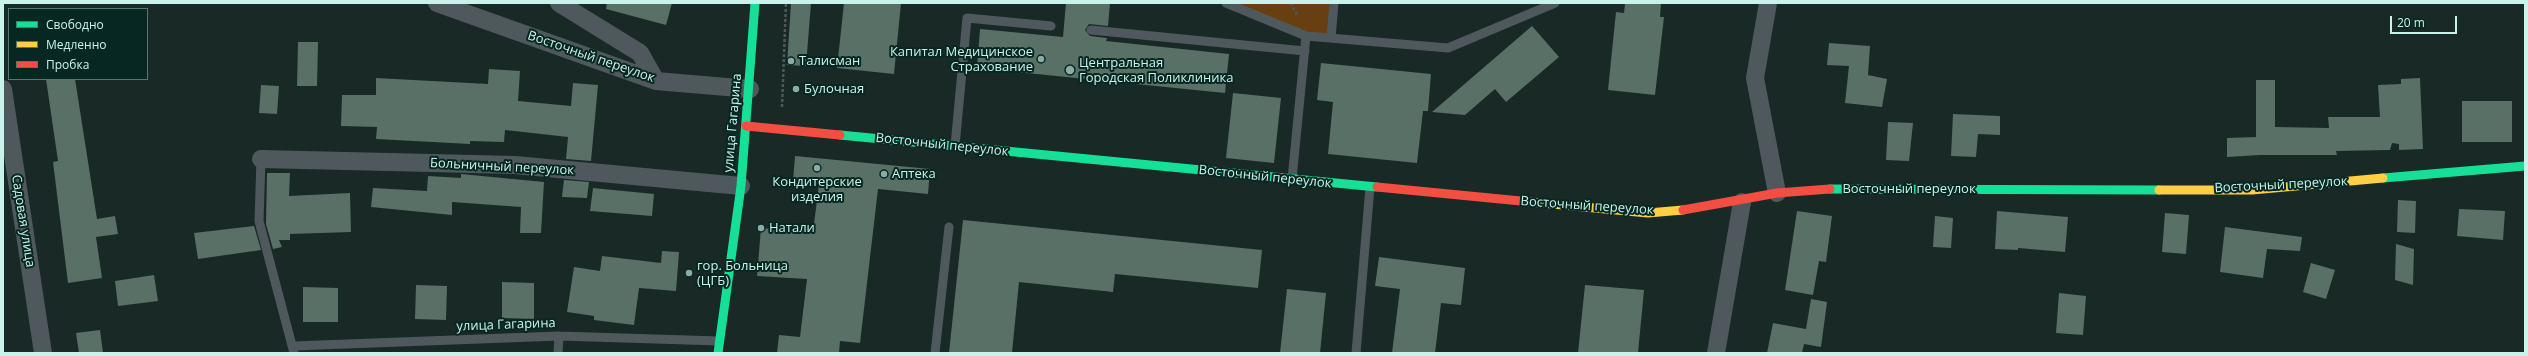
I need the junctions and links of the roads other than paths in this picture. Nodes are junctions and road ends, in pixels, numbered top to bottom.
1 (437, 3) edge
2 (559, 3) edge
3 (755, 3) edge
4 (1226, 3) edge
5 (1334, 3) edge
6 (1555, 3) edge
7 (1768, 3) edge
8 (1051, 26) dead end
9 (1091, 30) dead end
10 (1306, 36) junction
11 (1331, 38) junction
12 (1305, 51) junction
13 (656, 81) junction
14 (3, 89) edge
15 (750, 89) junction
16 (746, 126) junction
17 (955, 146) junction
18 (262, 158) joint
19 (2525, 166) edge
20 (1291, 180) junction
21 (741, 186) junction
22 (1370, 187) junction
23 (1777, 193) junction
24 (1742, 202) junction
25 (949, 226) dead end
26 (560, 336) junction
27 (720, 341) junction
28 (294, 349) edge
29 (43, 353) edge
30 (558, 353) edge
31 (718, 353) edge
32 (935, 353) edge
33 (1356, 353) edge
34 (1716, 353) edge

1 - 13 street, Восточный переулок
2 - 13 street
3 - 15 street, улица Гагарина
4 - 10 lane
5 - 11 lane
6 - 11 lane
7 - 23 street
8 - 17 lane
9 - 12 lane
10 - 11 lane
10 - 12 lane
12 - 20 lane
13 - 15 street, Восточный переулок
14 - 29 street, Садовая улица
15 - 16 street, улица Гагарина
16 - 17 street, Восточный переулок
16 - 21 street, улица Гагарина
17 - 20 street, Восточный переулок
18 - 21 street, Больничный переулок
18 - 28 lane
19 - 23 street, Восточный переулок
20 - 22 street, Восточный переулок
21 - 27 street, улица Гагарина
22 - 24 street, Восточный переулок
22 - 33 lane
23 - 24 street, Восточный переулок
24 - 34 street
25 - 32 lane
26 - 27 lane, улица Гагарина
26 - 28 lane, улица Гагарина
26 - 30 lane
27 - 31 street, улица Гагарина

